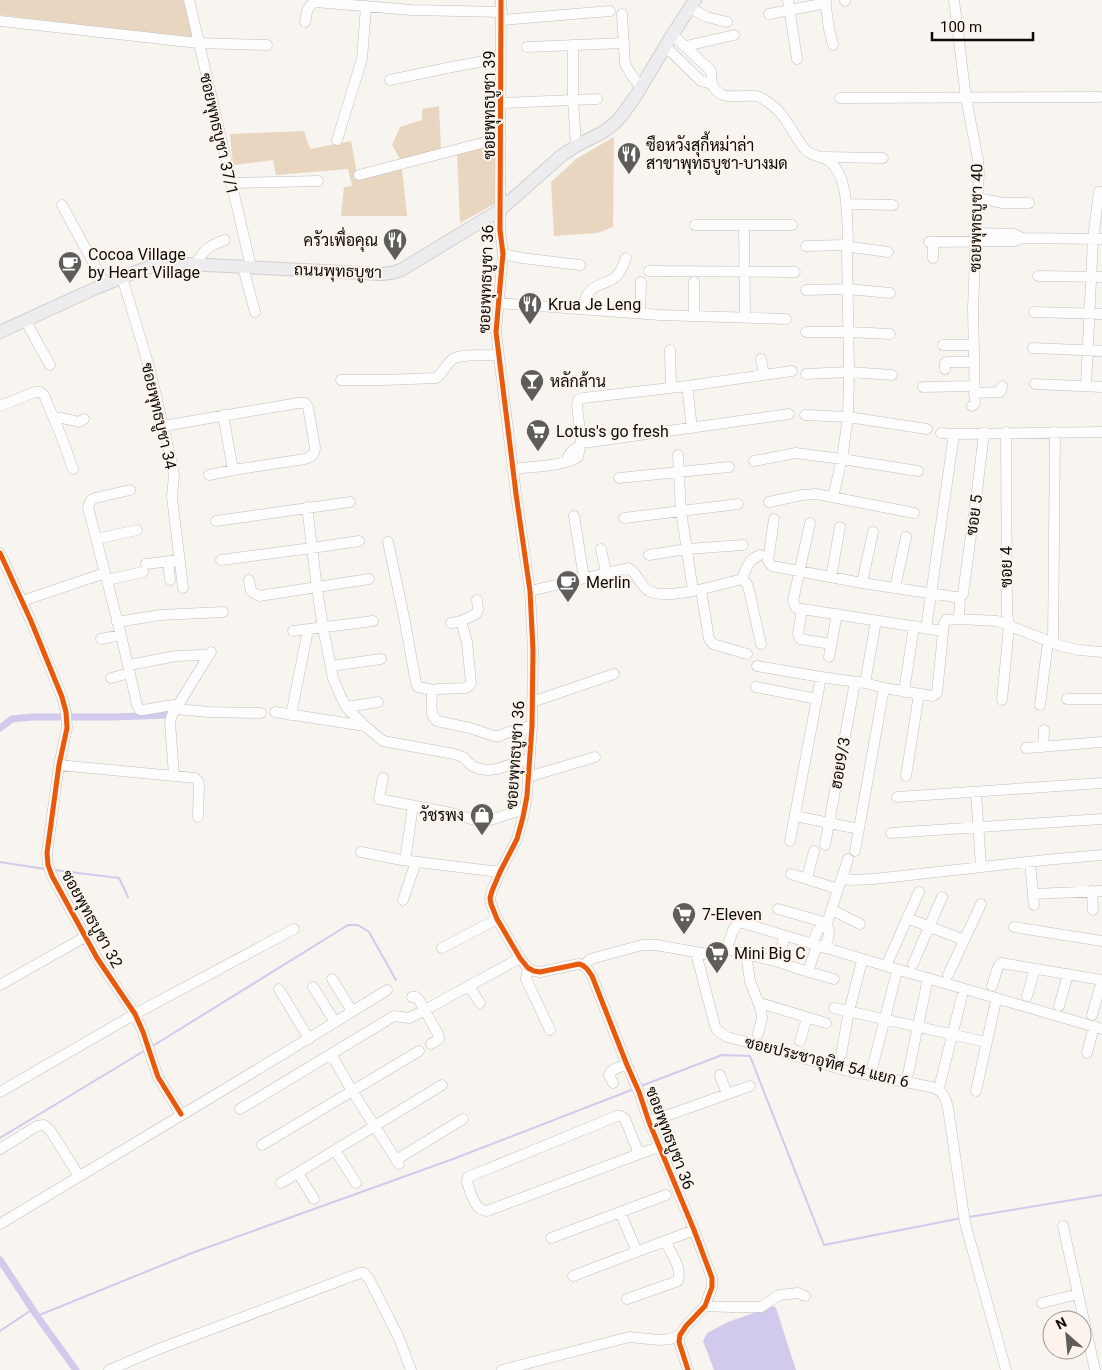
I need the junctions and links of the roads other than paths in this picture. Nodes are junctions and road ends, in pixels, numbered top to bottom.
1 (189, 0) edge
2 (501, 0) edge
3 (954, 0) edge
4 (825, 2) edge
5 (692, 4) edge
6 (789, 4) edge
7 (429, 5) edge
8 (366, 6) junction
9 (610, 11) dead end
10 (622, 14) dead end
11 (769, 14) dead end
12 (502, 16) junction
13 (0, 21) edge
14 (305, 22) dead end
15 (727, 22) dead end
16 (672, 34) junction
17 (734, 35) dead end
18 (198, 43) junction
19 (624, 43) junction
20 (267, 45) dead end
21 (573, 45) junction
22 (833, 45) dead end
23 (665, 46) junction
24 (686, 46) junction
25 (527, 47) dead end
26 (501, 58) junction
27 (797, 60) dead end
28 (390, 80) dead end
29 (712, 84) junction
30 (641, 86) junction
31 (840, 98) dead end
32 (966, 98) junction
33 (1100, 98) dead end
34 (597, 99) dead end
35 (573, 100) junction
36 (502, 103) junction
37 (501, 138) junction
38 (337, 140) dead end
39 (576, 146) junction
40 (824, 157) junction
41 (883, 158) dead end
42 (359, 175) dead end
43 (318, 182) dead end
44 (231, 183) junction
45 (1102, 192) edge
46 (977, 198) junction
47 (1029, 203) dead end
48 (846, 204) junction
49 (62, 206) dead end
50 (893, 206) dead end
51 (500, 210) junction
52 (695, 225) dead end
53 (792, 225) dead end
54 (744, 226) junction
55 (976, 238) junction
56 (1097, 239) edge
57 (225, 240) dead end
58 (806, 246) dead end
59 (847, 246) junction
60 (888, 252) dead end
61 (503, 254) junction
62 (626, 258) dead end
63 (933, 258) dead end
64 (196, 264) junction
65 (580, 264) dead end
66 (247, 267) junction
67 (649, 271) dead end
68 (745, 271) junction
69 (795, 272) dead end
70 (1038, 276) dead end
71 (1091, 276) junction
72 (122, 277) junction
73 (1102, 277) edge
74 (641, 282) dead end
75 (694, 282) dead end
76 (105, 284) junction
77 (848, 289) junction
78 (806, 290) dead end
79 (890, 292) dead end
80 (498, 303) junction
81 (582, 308) junction
82 (255, 312) dead end
83 (1034, 312) dead end
84 (640, 313) junction
85 (1089, 313) junction
86 (1102, 314) edge
87 (694, 316) junction
88 (745, 317) junction
89 (786, 319) dead end
90 (25, 320) junction
91 (0, 332) edge
92 (806, 332) dead end
93 (849, 332) junction
94 (890, 334) dead end
95 (943, 345) dead end
96 (973, 345) junction
97 (1033, 348) dead end
98 (670, 350) dead end
99 (1088, 351) junction
100 (1102, 351) edge
101 (498, 355) junction
102 (761, 359) dead end
103 (974, 362) junction
104 (50, 366) dead end
105 (944, 368) dead end
106 (792, 371) dead end
107 (849, 372) junction
108 (806, 374) dead end
109 (764, 375) junction
110 (892, 375) dead end
111 (341, 380) dead end
112 (1035, 384) dead end
113 (687, 386) junction
114 (1002, 386) dead end
115 (1086, 386) junction
116 (923, 387) dead end
117 (1102, 387) edge
118 (671, 388) junction
119 (974, 389) junction
120 (0, 406) edge
121 (972, 406) dead end
122 (790, 414) dead end
123 (223, 415) junction
124 (805, 415) dead end
125 (848, 417) junction
126 (54, 419) junction
127 (84, 419) dead end
128 (163, 426) junction
129 (692, 428) junction
130 (927, 428) dead end
131 (1006, 432) junction
132 (1055, 432) junction
133 (1102, 432) edge
134 (941, 433) dead end
135 (984, 433) junction
136 (954, 434) junction
137 (581, 443) junction
138 (678, 456) dead end
139 (842, 459) junction
140 (754, 461) dead end
141 (729, 467) dead end
142 (73, 469) dead end
143 (512, 469) junction
144 (233, 470) junction
145 (918, 471) dead end
146 (678, 472) junction
147 (209, 475) dead end
148 (619, 478) dead end
149 (130, 490) dead end
150 (833, 498) junction
151 (350, 502) dead end
152 (769, 502) dead end
153 (738, 504) dead end
154 (307, 508) junction
155 (682, 510) junction
156 (914, 513) dead end
157 (574, 516) dead end
158 (624, 518) dead end
159 (774, 519) dead end
160 (216, 521) dead end
161 (810, 523) dead end
162 (840, 528) dead end
163 (137, 530) dead end
164 (872, 532) dead end
165 (906, 537) dead end
166 (97, 539) junction
167 (359, 541) dead end
168 (388, 542) dead end
169 (743, 545) dead end
170 (312, 548) junction
171 (601, 549) dead end
172 (687, 549) junction
173 (0, 553) edge
174 (649, 555) dead end
175 (760, 555) dead end
176 (179, 560) junction
177 (222, 560) dead end
178 (168, 561) junction
179 (799, 572) junction
180 (606, 573) junction
181 (106, 577) junction
182 (831, 577) junction
183 (584, 578) junction
184 (369, 579) dead end
185 (742, 579) junction
186 (170, 580) dead end
187 (249, 580) dead end
188 (862, 583) junction
189 (183, 588) dead end
190 (317, 588) junction
191 (895, 588) junction
192 (530, 591) junction
193 (697, 591) junction
194 (930, 593) junction
195 (960, 597) junction
196 (477, 600) dead end
197 (22, 601) junction
198 (802, 609) junction
199 (223, 612) dead end
200 (837, 614) junction
201 (959, 619) junction
202 (373, 620) dead end
203 (876, 621) junction
204 (117, 622) junction
205 (914, 626) junction
206 (1009, 626) junction
207 (323, 628) junction
208 (926, 629) junction
209 (308, 630) junction
210 (294, 631) dead end
211 (943, 631) junction
212 (121, 635) junction
213 (101, 640) dead end
214 (1050, 642) junction
215 (761, 644) dead end
216 (831, 644) junction
217 (1102, 652) edge
218 (748, 654) dead end
219 (828, 657) dead end
220 (381, 659) dead end
221 (331, 666) junction
222 (757, 666) dead end
223 (129, 669) junction
224 (614, 674) dead end
225 (821, 677) junction
226 (111, 678) dead end
227 (860, 683) junction
228 (756, 687) dead end
229 (884, 688) junction
230 (433, 690) junction
231 (904, 692) junction
232 (919, 694) junction
233 (1102, 698) edge
234 (817, 699) junction
235 (1002, 700) dead end
236 (1066, 700) dead end
237 (378, 702) dead end
238 (532, 702) junction
239 (1040, 705) dead end
240 (174, 707) junction
241 (346, 707) junction
242 (275, 712) dead end
243 (261, 713) dead end
244 (291, 715) junction
245 (364, 726) junction
246 (532, 726) junction
247 (1044, 730) dead end
248 (1102, 742) edge
249 (1042, 747) junction
250 (1026, 748) dead end
251 (595, 757) dead end
252 (530, 758) junction
253 (59, 765) junction
254 (174, 776) junction
255 (906, 776) dead end
256 (528, 777) junction
257 (383, 778) dead end
258 (1102, 783) edge
259 (976, 792) junction
260 (897, 797) dead end
261 (413, 806) junction
262 (524, 809) junction
263 (795, 816) junction
264 (198, 817) dead end
265 (1102, 819) edge
266 (828, 823) junction
267 (979, 828) junction
268 (859, 829) junction
269 (891, 833) dead end
270 (790, 840) dead end
271 (825, 845) dead end
272 (814, 851) dead end
273 (361, 852) dead end
274 (406, 854) dead end
275 (1102, 855) edge
276 (416, 862) junction
277 (1030, 862) junction
278 (981, 867) junction
279 (500, 872) junction
280 (791, 874) dead end
281 (842, 878) junction
282 (806, 879) junction
283 (838, 889) junction
284 (1097, 891) edge
285 (918, 892) dead end
286 (1033, 894) junction
287 (942, 897) dead end
288 (403, 900) dead end
289 (981, 904) dead end
290 (1034, 905) dead end
291 (778, 909) dead end
292 (832, 910) junction
293 (1093, 910) dead end
294 (907, 918) junction
295 (497, 919) junction
296 (827, 923) junction
297 (860, 924) dead end
298 (929, 925) junction
299 (1014, 927) dead end
300 (294, 929) dead end
301 (85, 937) junction
302 (964, 940) junction
303 (1102, 941) edge
304 (783, 942) dead end
305 (442, 948) dead end
306 (814, 948) junction
307 (825, 948) junction
308 (726, 949) junction
309 (696, 953) junction
310 (746, 954) junction
311 (520, 958) junction
312 (779, 962) junction
313 (913, 964) dead end
314 (584, 965) junction
315 (861, 965) dead end
316 (886, 966) junction
317 (528, 968) junction
318 (1035, 969) junction
319 (808, 972) junction
320 (1068, 974) junction
321 (896, 975) dead end
322 (948, 975) dead end
323 (928, 978) junction
324 (332, 979) dead end
325 (834, 979) dead end
326 (1102, 980) edge
327 (0, 985) edge
328 (469, 986) junction
329 (992, 986) dead end
330 (312, 987) dead end
331 (279, 989) dead end
332 (387, 990) dead end
333 (962, 996) dead end
334 (1027, 996) dead end
335 (412, 997) dead end
336 (480, 1004) dead end
337 (760, 1004) junction
338 (995, 1005) dead end
339 (1060, 1006) dead end
340 (834, 1008) dead end
341 (425, 1010) junction
342 (849, 1011) junction
343 (352, 1012) junction
344 (135, 1014) junction
345 (1092, 1015) dead end
346 (807, 1018) junction
347 (884, 1019) junction
348 (335, 1022) junction
349 (826, 1024) dead end
350 (918, 1027) junction
351 (1098, 1028) edge
352 (550, 1030) dead end
353 (758, 1034) dead end
354 (952, 1034) junction
355 (309, 1039) junction
356 (800, 1041) dead end
357 (986, 1042) junction
358 (431, 1044) dead end
359 (419, 1051) dead end
360 (1087, 1053) dead end
361 (331, 1054) junction
362 (841, 1055) dead end
363 (627, 1065) junction
364 (873, 1065) dead end
365 (908, 1074) dead end
366 (720, 1075) dead end
367 (613, 1083) dead end
368 (940, 1084) dead end
369 (442, 1085) dead end
370 (750, 1086) dead end
371 (352, 1090) junction
372 (976, 1091) dead end
373 (0, 1092) edge
374 (727, 1094) junction
375 (240, 1109) dead end
376 (181, 1114) junction
377 (463, 1119) dead end
378 (649, 1122) junction
379 (375, 1126) junction
380 (262, 1145) dead end
381 (659, 1146) junction
382 (0, 1148) edge
383 (335, 1150) junction
384 (639, 1154) junction
385 (298, 1173) junction
386 (79, 1176) junction
387 (282, 1183) dead end
388 (356, 1183) dead end
389 (666, 1195) dead end
390 (314, 1199) dead end
391 (620, 1212) junction
392 (0, 1224) edge
393 (1063, 1226) dead end
394 (694, 1230) junction
395 (552, 1238) dead end
396 (665, 1241) junction
397 (637, 1252) junction
398 (573, 1276) dead end
399 (1078, 1294) junction
400 (805, 1296) dead end
401 (627, 1299) dead end
402 (1042, 1303) dead end
403 (705, 1306) junction
404 (680, 1335) junction
405 (108, 1370) edge
406 (412, 1370) edge
407 (502, 1370) edge
408 (688, 1370) edge
409 (1006, 1370) edge
410 (1095, 1370) edge

1 - 18 street, ซอยพุทธบูชา 37/1
2 - 12 street, ซอยพุทธบูชา 39
3 - 32 street, ซอยพุทธบูชา 40
4 - 6 street
4 - 22 street
5 - 15 street
5 - 16 main road, ถนนพุทธบูชา
6 - 11 street
6 - 27 street
7 - 8 street
7 - 12 street
8 - 14 street
8 - 38 street
9 - 12 street
10 - 19 street
12 - 26 street, ซอยพุทธบูชา 39
13 - 18 street
16 - 23 main road, ถนนพุทธบูชา
16 - 24 street
17 - 24 street
18 - 20 street
18 - 44 street, ซอยพุทธบูชา 37/1
19 - 21 street
19 - 30 street
21 - 25 street
21 - 35 street
23 - 29 street
23 - 30 main road, ถนนพุทธบูชา
24 - 29 street
26 - 28 street
26 - 36 street, ซอยพุทธบูชา 39
29 - 40 street
30 - 39 main road, ถนนพุทธบูชา
31 - 32 street
32 - 33 street
32 - 46 street, ซอยพุทธบูชา 40
34 - 35 street
35 - 36 street
35 - 39 street
36 - 37 street, ซอยพุทธบูชา 39
37 - 42 street
37 - 51 street, ซอยพุทธบูชา 39
39 - 51 main road, ถนนพุทธบูชา
40 - 41 street
40 - 48 street
43 - 44 street
44 - 66 street, ซอยพุทธบูชา 37/1
45 - 56 street
46 - 47 street
46 - 55 street, ซอยพุทธบูชา 40
48 - 50 street
48 - 59 street
49 - 76 street
51 - 61 street, ซอยพุทธบูชา 36
51 - 66 main road, ถนนพุทธบูชา
52 - 54 street
53 - 54 street
54 - 68 street
55 - 56 street
55 - 63 street
55 - 96 street, ซอยพุทธบูชา 40
56 - 71 street
57 - 64 street
58 - 59 street
59 - 60 street
59 - 77 street
61 - 65 street
61 - 80 street, ซอยพุทธบูชา 36
62 - 81 street
64 - 66 main road, ถนนพุทธบูชา
64 - 72 main road, ถนนพุทธบูชา
66 - 82 street, ซอยพุทธบูชา 37/1
67 - 68 street
68 - 69 street
68 - 88 street
70 - 71 street
71 - 73 street
71 - 85 street
72 - 76 main road, ถนนพุทธบูชา
72 - 128 street, ซอยพุทธบูชา 34
74 - 84 street
75 - 87 street
76 - 90 main road, ถนนพุทธบูชา
77 - 78 street
77 - 79 street
77 - 93 street
80 - 81 street
80 - 101 street, ซอยพุทธบูชา 36
81 - 84 street
83 - 85 street
84 - 87 street
85 - 86 street
85 - 99 street
87 - 88 street
88 - 89 street
90 - 91 main road, ถนนพุทธบูชา
90 - 104 street
92 - 93 street
93 - 94 street
93 - 107 street
95 - 96 street
96 - 103 street, ซอยพุทธบูชา 40
97 - 99 street
98 - 118 street
99 - 100 street
99 - 115 street
101 - 111 street
101 - 143 street, ซอยพุทธบูชา 36
102 - 109 street
103 - 105 street
103 - 119 street, ซอยพุทธบูชา 40
106 - 109 street
107 - 108 street
107 - 110 street
107 - 125 street
109 - 113 street
112 - 115 street
113 - 118 street
113 - 129 street
114 - 119 street
115 - 117 street
116 - 119 street
118 - 137 street
119 - 121 street, ซอยพุทธบูชา 40
120 - 126 street
122 - 129 street
123 - 128 street
123 - 144 street
123 - 144 street
124 - 125 street
125 - 130 street
125 - 139 street
126 - 127 street
126 - 142 street
128 - 176 street, ซอยพุทธบูชา 34
129 - 137 street
131 - 132 street
131 - 135 street
131 - 206 street, ซอย 4
132 - 133 street
132 - 214 street
134 - 136 street
135 - 136 street
135 - 195 street, ซอย 5
136 - 194 street
137 - 143 street
138 - 146 street
139 - 140 street
139 - 145 street
139 - 150 street
141 - 146 street
143 - 192 street, ซอยพุทธบูชา 36
144 - 147 street
146 - 148 street
146 - 155 street
149 - 166 street
150 - 152 street
150 - 156 street
151 - 154 street
153 - 155 street
154 - 160 street
154 - 170 street
155 - 158 street
155 - 172 street
157 - 183 street
159 - 179 street
161 - 179 street
162 - 182 street
163 - 166 street
164 - 188 street
165 - 191 street
166 - 181 street
167 - 170 street
168 - 230 street
169 - 172 street
170 - 177 street
170 - 190 street
171 - 180 street
172 - 174 street
172 - 193 street
173 - 197 street, ซอยพุทธบูชา 32
175 - 185 street
176 - 178 street
176 - 189 street, ซอยพุทธบูชา 34
178 - 181 street
178 - 186 street
179 - 182 street
179 - 198 street
180 - 183 street
180 - 193 street
181 - 197 street
181 - 204 street
182 - 188 street
183 - 192 street
184 - 190 street
185 - 193 street
185 - 215 street
187 - 190 street
188 - 191 street
190 - 207 street
191 - 194 street
192 - 238 street, ซอยพุทธบูชา 36
193 - 218 street
194 - 195 street
194 - 208 street
195 - 201 street, ซอย 5
196 - 230 street
197 - 253 street, ซอยพุทธบูชา 32
198 - 200 street
198 - 216 street
199 - 204 street
200 - 203 street
200 - 216 street
201 - 206 street
201 - 211 street
202 - 207 street
203 - 205 street
203 - 227 street, ฮอย9/3
204 - 212 street
205 - 208 street
205 - 231 street
206 - 214 street
206 - 235 street, ซอย 4
207 - 209 street
207 - 221 street
208 - 211 street
209 - 210 street
209 - 244 street
211 - 232 street
212 - 213 street
212 - 223 street
214 - 217 street
214 - 239 street
216 - 219 street
220 - 221 street
221 - 241 street
222 - 225 street
223 - 226 street
223 - 240 street
223 - 240 street
224 - 238 street
225 - 227 street
225 - 234 street
227 - 229 street
227 - 266 street, ฮอย9/3
228 - 234 street
229 - 231 street
229 - 268 street
230 - 246 street
231 - 232 street
232 - 255 street
233 - 236 street
234 - 263 street
237 - 241 street
238 - 246 street, ซอยพุทธบูชา 36
240 - 243 street
240 - 254 street
241 - 245 street
242 - 244 street
244 - 245 street
245 - 252 street
246 - 252 street, ซอยพุทธบูชา 36
247 - 249 street
248 - 249 street
249 - 250 street
251 - 256 street
252 - 256 street, ซอยพุทธบูชา 36
253 - 254 street
253 - 301 street, ซอยพุทธบูชา 32
254 - 264 street
256 - 262 street, ซอยพุทธบูชา 36
257 - 261 street
258 - 259 street
259 - 260 street
259 - 267 street
261 - 262 street
261 - 274 street
262 - 279 street, ซอยพุทธบูชา 36
263 - 266 street
263 - 270 street
265 - 267 street
266 - 268 street
266 - 271 street, ฮอย9/3
267 - 269 street
267 - 278 street
268 - 281 street
272 - 282 street
273 - 276 street
275 - 277 street
276 - 279 street
276 - 288 street
277 - 278 street
277 - 286 street
278 - 281 street
279 - 295 street, ซอยพุทธบูชา 36
280 - 282 street
281 - 283 street
282 - 283 street
283 - 292 street
284 - 286 street
284 - 293 street
285 - 294 street
286 - 290 street
287 - 298 street
289 - 302 street
291 - 296 street
292 - 296 street
292 - 297 street
294 - 298 street
294 - 316 street
295 - 305 street
295 - 311 street, ซอยพุทธบูชา 36
296 - 306 street
296 - 307 street
298 - 302 street
298 - 313 street
299 - 303 street
300 - 344 street
301 - 327 street
301 - 344 street, ซอยพุทธบูชา 32
302 - 322 street
304 - 312 street
306 - 307 street
306 - 308 street
306 - 319 street
307 - 316 street
308 - 309 street
308 - 310 street
309 - 314 street
309 - 409 street, ซอยประชาอุทิศ 54 แยก 6
310 - 312 street
310 - 337 street
311 - 317 street, ซอยพุทธบูชา 36
311 - 328 street
312 - 319 street
314 - 317 street
314 - 363 street, ซอยพุทธบูชา 36
315 - 342 street
316 - 323 street
317 - 352 street
318 - 320 street
318 - 329 street
318 - 334 street
319 - 325 street
320 - 326 street
320 - 339 street
321 - 347 street
323 - 350 street
323 - 351 street
324 - 343 street
326 - 345 street
328 - 336 street
328 - 341 street
330 - 348 street
331 - 355 street
332 - 343 street
333 - 354 street
335 - 341 street
337 - 346 street
337 - 353 street
338 - 357 street
340 - 342 street
341 - 358 street
341 - 361 street
342 - 347 street
342 - 362 street
343 - 348 street
344 - 373 street
344 - 376 street, ซอยพุทธบูชา 32
346 - 349 street
346 - 356 street
347 - 350 street
347 - 364 street
348 - 355 street
350 - 354 street
350 - 365 street
351 - 360 street
354 - 357 street
354 - 368 street
355 - 376 street
357 - 372 street
359 - 371 street
361 - 371 street
361 - 375 street
363 - 367 street
363 - 378 street, ซอยพุทธบูชา 36
366 - 374 street
369 - 379 street
370 - 374 street
371 - 379 street
371 - 380 street
374 - 378 street
376 - 386 street
377 - 379 street
378 - 381 street, ซอยพุทธบูชา 36
379 - 383 street
381 - 384 street
381 - 394 street, ซอยพุทธบูชา 36
382 - 386 street
383 - 385 street
383 - 388 street
384 - 384 street
385 - 387 street
385 - 390 street
386 - 392 street
389 - 391 street
391 - 395 street
391 - 397 street
393 - 399 street
394 - 396 street
394 - 403 street, ซอยพุทธบูชา 36
396 - 397 street
396 - 401 street
397 - 398 street
399 - 402 street
399 - 410 street
400 - 403 street
403 - 404 street, ซอยพุทธบูชา 36
404 - 407 street
404 - 408 street
405 - 406 street

